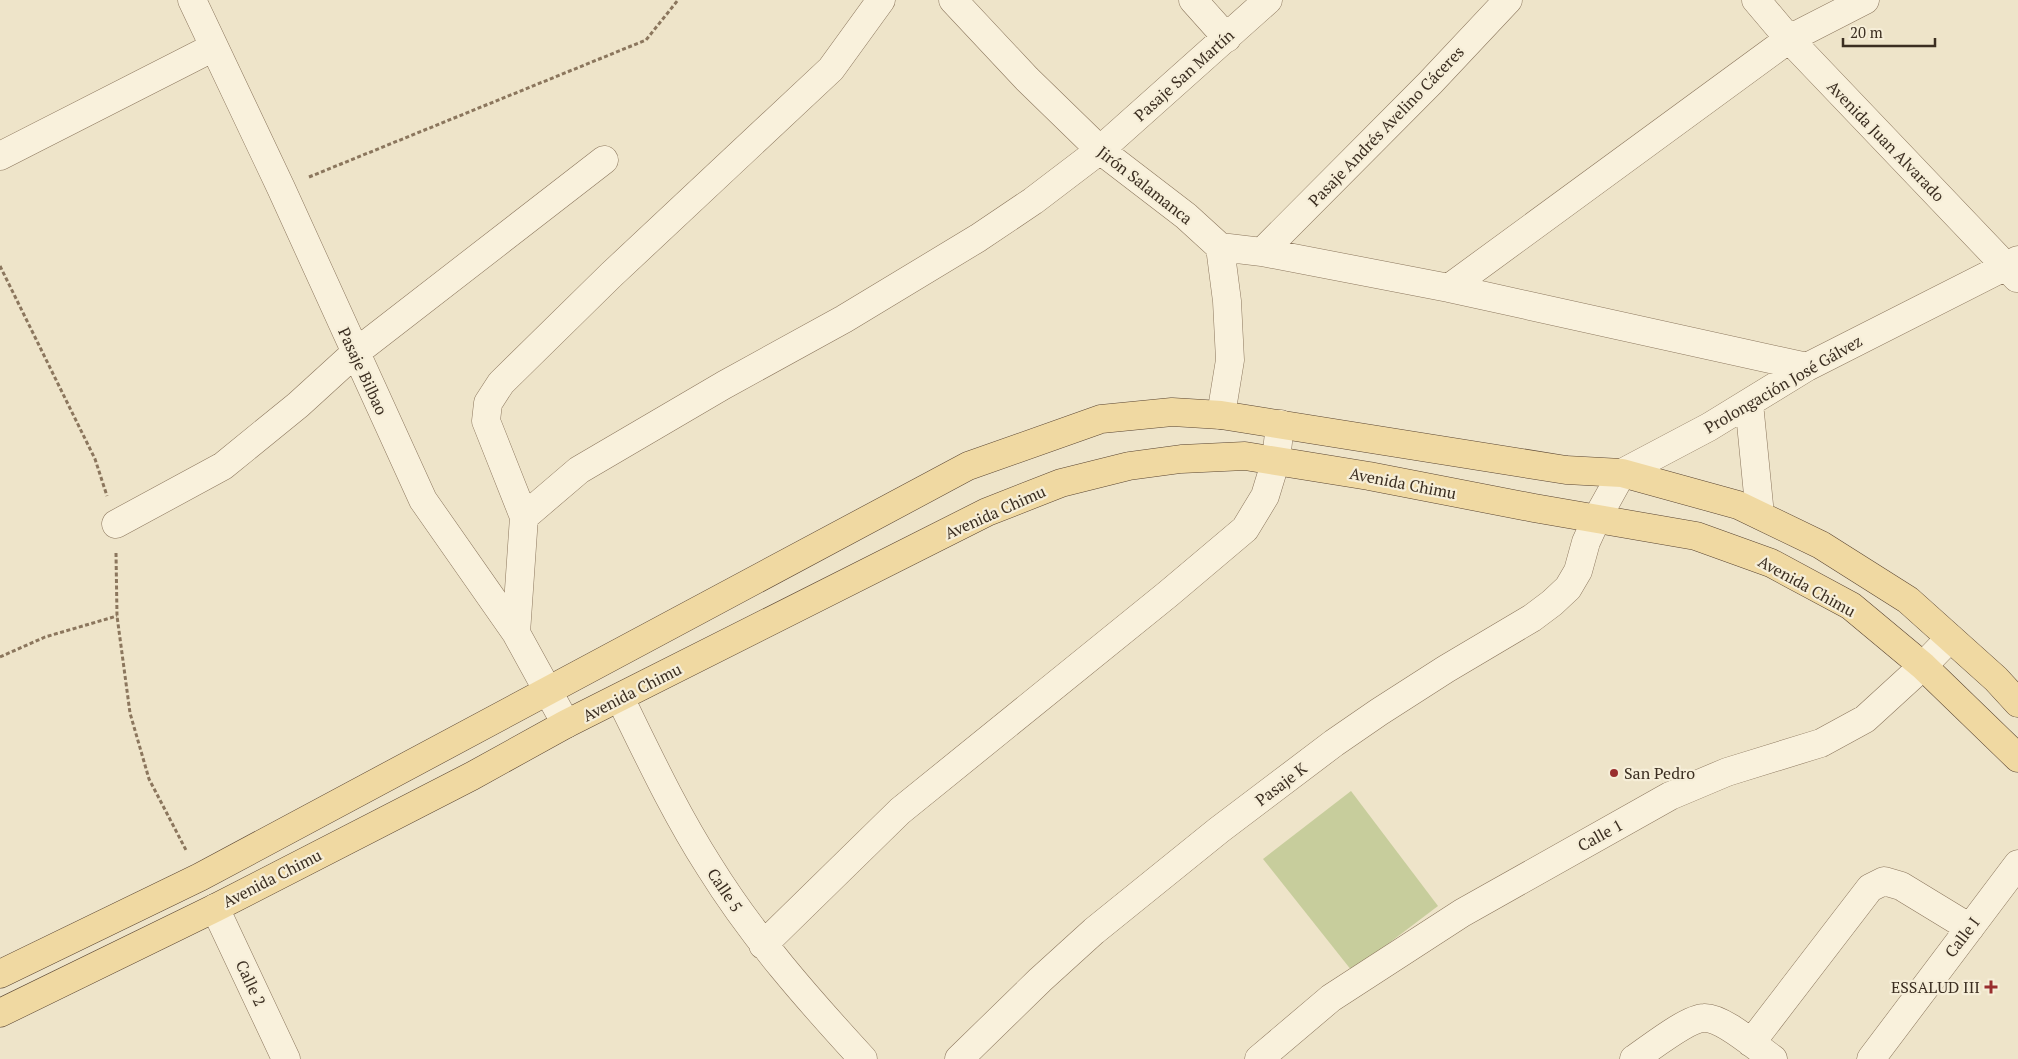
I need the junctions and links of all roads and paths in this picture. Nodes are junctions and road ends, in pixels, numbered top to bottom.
1 (192, 0) edge
2 (678, 0) edge
3 (881, 0) edge
4 (954, 0) edge
5 (1193, 0) edge
6 (1268, 0) edge
7 (1508, 0) edge
8 (1756, 0) edge
9 (1865, 0) edge
10 (1227, 38) junction
11 (1789, 39) junction
12 (214, 47) junction
13 (1100, 150) junction
14 (0, 156) edge
15 (604, 160) dead end
16 (281, 188) junction
17 (1220, 247) junction
18 (1262, 252) junction
19 (0, 266) edge
20 (2014, 268) edge
21 (1449, 288) junction
22 (355, 353) junction
23 (1807, 367) junction
24 (1748, 403) junction
25 (1221, 415) junction
26 (1280, 424) junction
27 (1276, 460) junction
28 (1622, 473) junction
29 (1760, 515) junction
30 (524, 517) junction
31 (1597, 518) junction
32 (116, 524) junction
33 (117, 616) junction
34 (516, 633) junction
35 (1950, 638) junction
36 (0, 657) edge
37 (1923, 666) junction
38 (548, 691) junction
39 (620, 698) junction
40 (2018, 703) edge
41 (566, 724) junction
42 (2018, 758) edge
43 (2018, 864) edge
44 (200, 877) junction
45 (215, 908) junction
46 (1970, 928) junction
47 (763, 946) junction
48 (0, 974) edge
49 (0, 1013) edge
50 (1751, 1043) junction
51 (286, 1059) edge
52 (863, 1059) edge
53 (959, 1059) edge
54 (1259, 1059) edge
55 (1634, 1059) edge
56 (1773, 1059) edge
57 (1871, 1059) edge

1 - 12 street, Pasaje Bilbao
2 - 16 path
3 - 30 street
4 - 13 street, Jirón Salamanca
5 - 10 street
6 - 10 street, Pasaje San Martín
7 - 18 street, Pasaje Andrés Avelino Cáceres
8 - 11 street, Avenida Juan Alvarado
9 - 11 street
10 - 13 street, Pasaje San Martín
11 - 20 street, Avenida Juan Alvarado
11 - 21 street
12 - 14 street
12 - 16 street, Pasaje Bilbao
13 - 17 street, Jirón Salamanca
13 - 30 street, Pasaje San Martín
15 - 22 street
16 - 22 street, Pasaje Bilbao
17 - 18 street
17 - 25 street
18 - 21 street
19 - 32 path
20 - 23 street, Prolongación José Gálvez
21 - 23 street
22 - 32 street
22 - 34 street, Pasaje Bilbao
23 - 24 street, Prolongación José Gálvez
24 - 28 street, Prolongación José Gálvez
24 - 29 street
25 - 26 main road, Avenida Chimu
25 - 38 main road, Avenida Chimu
26 - 27 street
26 - 28 main road, Avenida Chimu
27 - 31 main road, Avenida Chimu
27 - 39 main road, Avenida Chimu
27 - 47 street
28 - 29 main road, Avenida Chimu
28 - 31 street
29 - 35 main road, Avenida Chimu
30 - 34 street
31 - 37 main road, Avenida Chimu
31 - 53 street, Pasaje K
32 - 33 path
33 - 36 path
33 - 44 path
34 - 38 street, Pasaje Bilbao
35 - 37 street, Calle 1
35 - 40 main road, Avenida Chimu
37 - 42 main road, Avenida Chimu
37 - 54 street, Calle 1
38 - 41 street, Pasaje Bilbao
38 - 44 main road, Avenida Chimu
39 - 41 main road, Avenida Chimu
39 - 47 street, Calle 5
41 - 45 main road, Avenida Chimu
43 - 46 street, Calle I
44 - 48 main road, Avenida Chimu
45 - 49 main road, Avenida Chimu
45 - 51 street, Calle 2
46 - 50 street
46 - 57 street, Calle I
47 - 52 street, Calle 5
50 - 55 street
50 - 56 street

